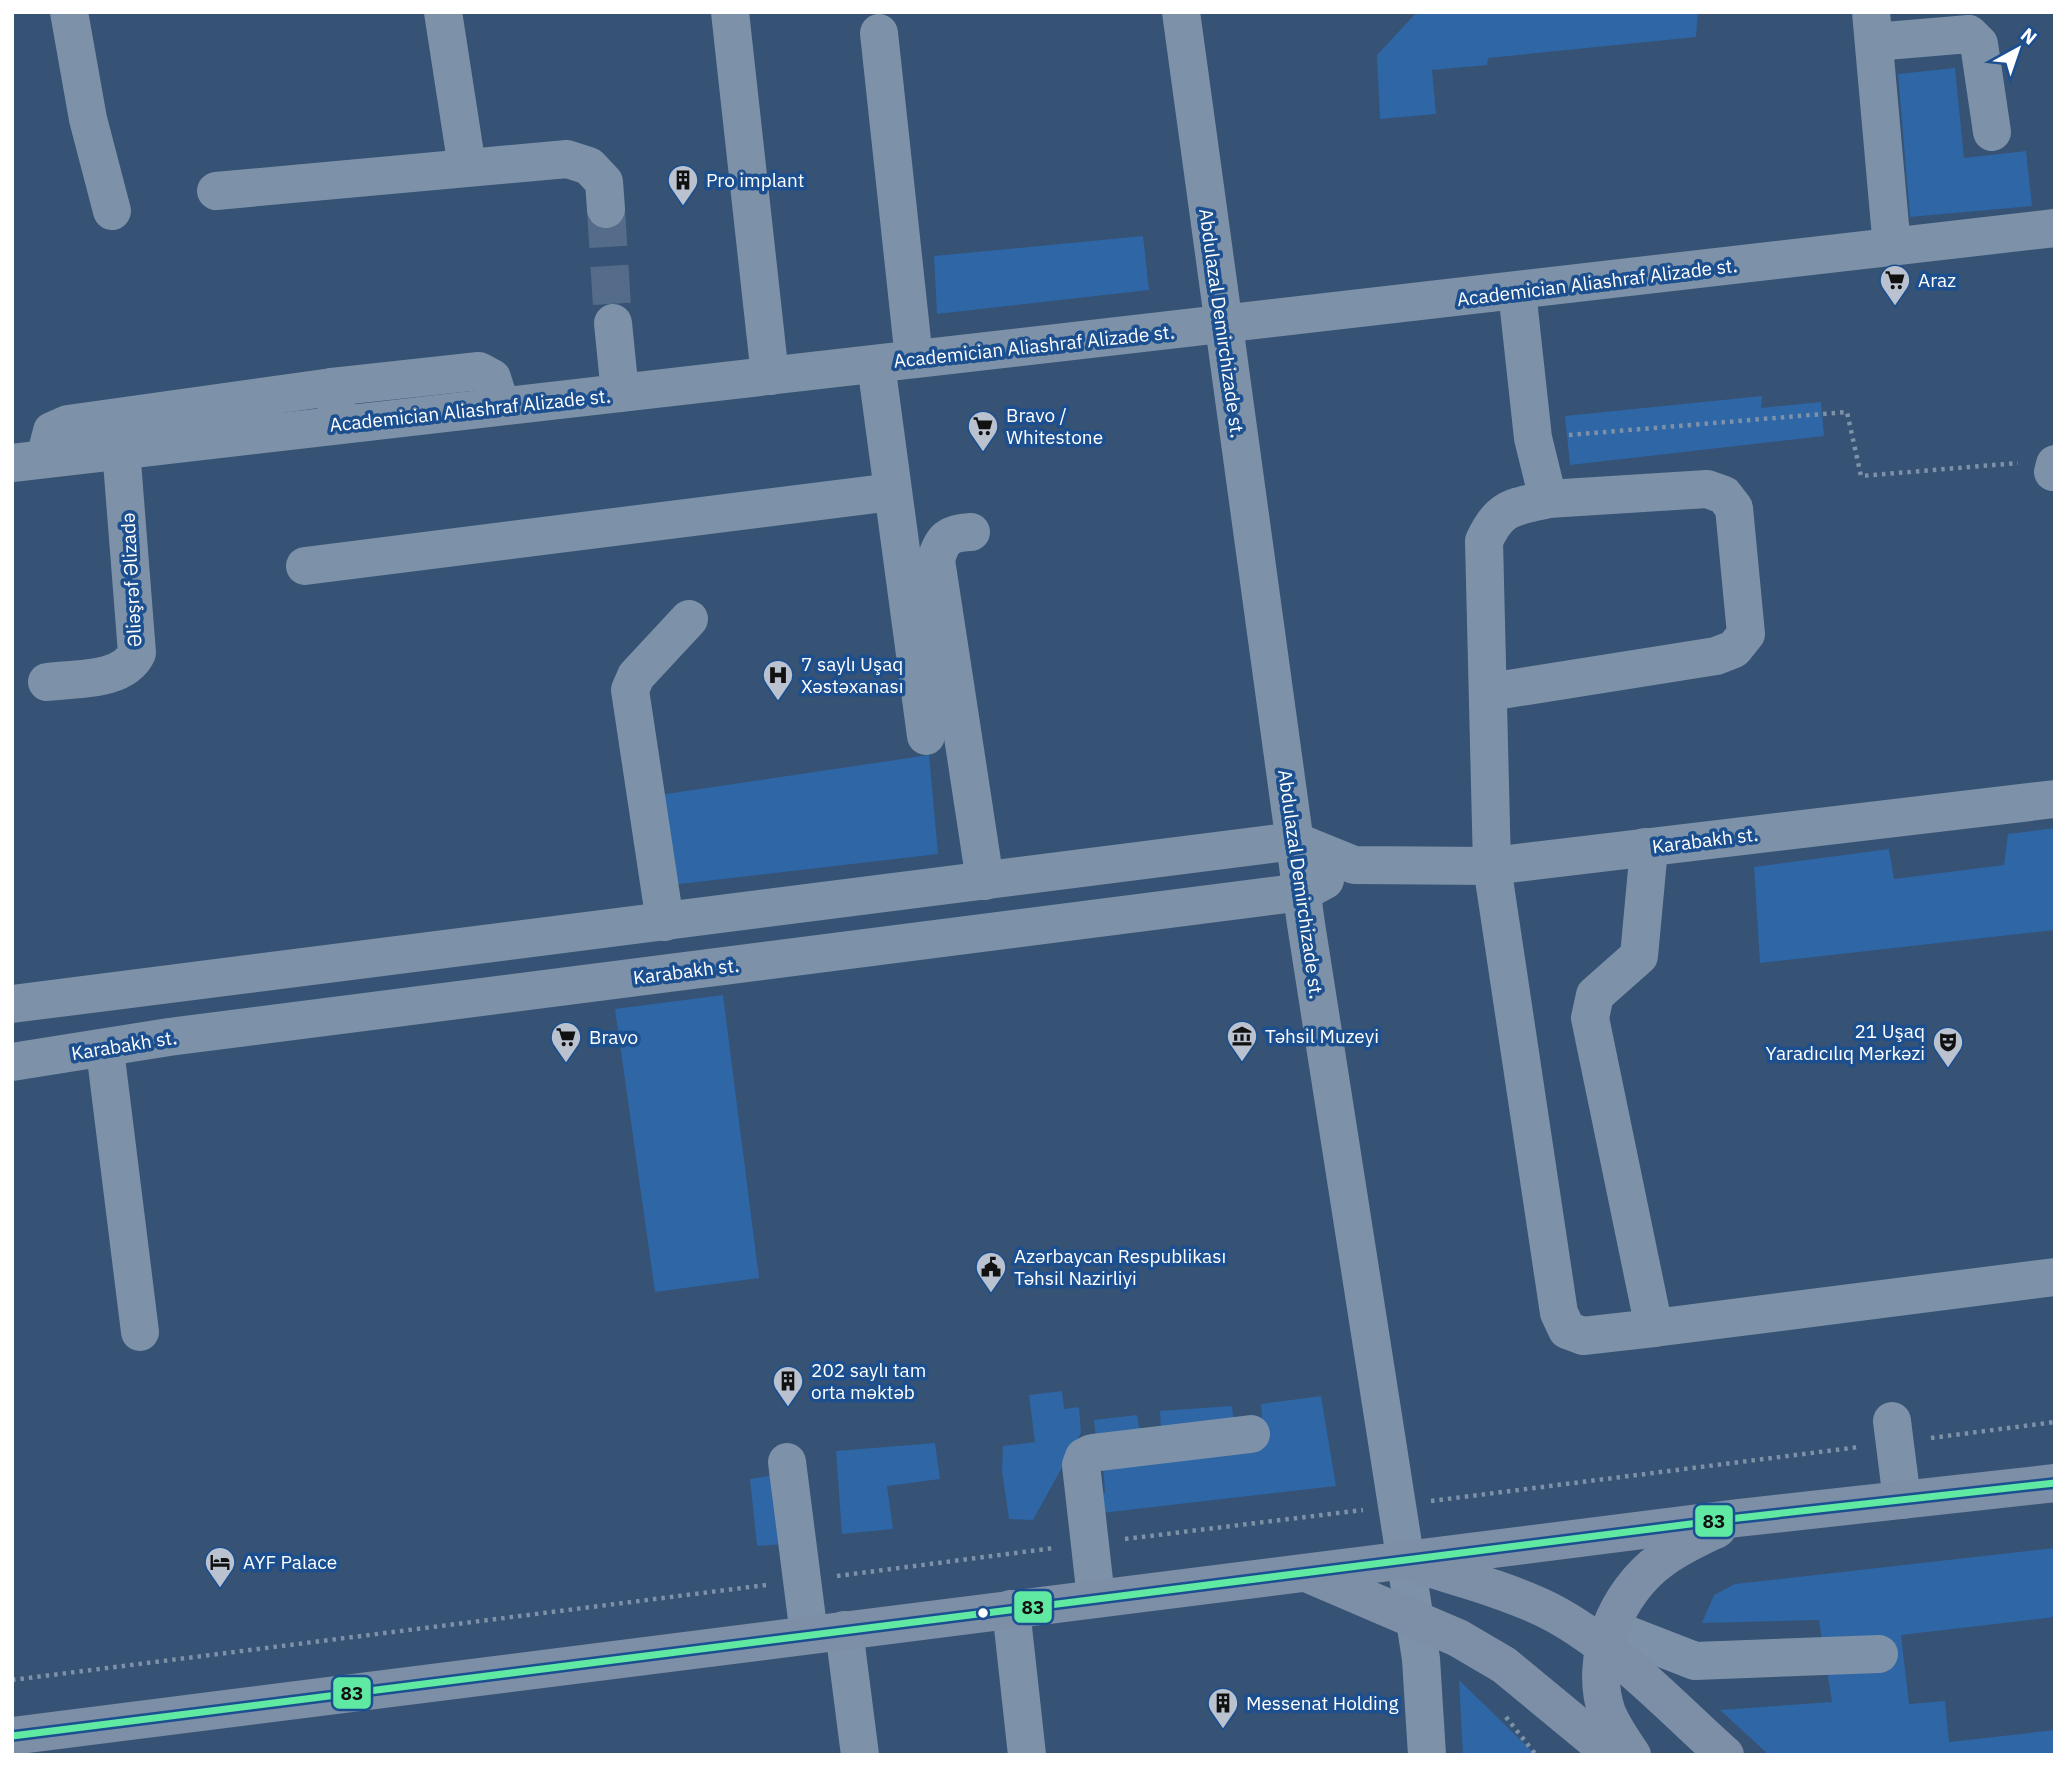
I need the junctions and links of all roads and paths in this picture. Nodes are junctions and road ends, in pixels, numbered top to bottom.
1 (69, 12) edge
2 (443, 12) edge
3 (730, 12) edge
4 (1181, 12) edge
5 (1872, 27) edge
6 (879, 33) dead end
7 (1992, 132) dead end
8 (467, 167) junction
9 (216, 191) dead end
10 (606, 209) tunnel mouth
11 (112, 211) dead end
12 (2055, 228) edge
13 (1892, 248) junction
14 (1517, 291) junction
15 (613, 323) tunnel mouth
16 (1222, 325) junction
17 (914, 359) junction
18 (876, 364) junction
19 (770, 376) junction
20 (332, 387) junction
21 (620, 393) junction
22 (501, 406) junction
23 (340, 424) junction
24 (1533, 438) junction
25 (121, 449) junction
26 (29, 460) edge
27 (2045, 466) edge
28 (892, 492) junction
29 (1548, 499) junction
30 (971, 532) dead end
31 (304, 566) dead end
32 (689, 619) dead end
33 (47, 682) dead end
34 (1489, 692) junction
35 (926, 736) dead end
36 (2055, 799) edge
37 (1295, 841) junction
38 (1645, 847) junction
39 (1354, 864) junction
40 (1492, 866) junction
41 (985, 881) junction
42 (1303, 892) junction
43 (665, 922) junction
44 (324, 965) junction
45 (163, 986) junction
46 (12, 1004) edge
47 (330, 1017) junction
48 (169, 1037) junction
49 (105, 1050) junction
50 (12, 1062) edge
51 (2055, 1277) edge
52 (1654, 1328) junction
53 (141, 1332) dead end
54 (2055, 1422) edge
55 (1894, 1432) junction
56 (1251, 1434) dead end
57 (787, 1462) dead end
58 (2055, 1483) edge
59 (1902, 1500) junction
60 (1396, 1505) junction
61 (1738, 1518) junction
62 (1091, 1544) junction
63 (1404, 1561) junction
64 (1309, 1574) junction
65 (802, 1580) junction
66 (1096, 1598) junction
67 (1011, 1609) junction
68 (1415, 1619) junction
69 (826, 1633) junction
70 (1607, 1638) junction
71 (1879, 1654) dead end
72 (12, 1680) edge
73 (1499, 1708) dead end
74 (12, 1736) edge
75 (860, 1755) edge
76 (1027, 1755) edge
77 (1427, 1755) edge
78 (1536, 1755) edge
79 (1613, 1755) edge
80 (1632, 1755) edge
81 (1725, 1755) edge

1 - 11 street
2 - 8 street
3 - 19 street
4 - 16 street, Abdulazal Demirchizade st.
5 - 7 street
5 - 13 street
6 - 17 street
8 - 9 street
8 - 10 street
12 - 13 street, Academician Aliashraf Alizade st.
13 - 14 street, Academician Aliashraf Alizade st.
14 - 16 street, Academician Aliashraf Alizade st.
14 - 24 street
15 - 21 street
16 - 17 street, Academician Aliashraf Alizade st.
16 - 37 street, Abdulazal Demirchizade st.
17 - 18 street, Academician Aliashraf Alizade st.
18 - 19 street, Academician Aliashraf Alizade st.
18 - 28 street
19 - 21 street, Academician Aliashraf Alizade st.
20 - 22 street
20 - 23 street
20 - 26 street
21 - 22 street, Academician Aliashraf Alizade st.
22 - 23 street, Academician Aliashraf Alizade st.
23 - 25 street, Academician Aliashraf Alizade st.
24 - 27 path
24 - 29 street
25 - 26 street, Academician Aliashraf Alizade st.
25 - 33 street, Əliəşrəf Əlizadə
28 - 31 street
28 - 35 street
29 - 34 street
29 - 34 street
30 - 41 street
32 - 43 street
34 - 40 street
36 - 38 street, Karabakh st.
37 - 39 street, Karabakh st.
37 - 41 street, Karabakh st.
37 - 42 street, Abdulazal Demirchizade st.
38 - 40 street, Karabakh st.
38 - 52 street
39 - 40 street, Karabakh st.
39 - 42 street, Karabakh st.
40 - 52 street
41 - 43 street, Karabakh st.
42 - 47 street, Karabakh st.
42 - 60 street, Abdulazal Demirchizade st.
43 - 44 street, Karabakh st.
44 - 45 street, Karabakh st.
44 - 47 street
45 - 46 street, Karabakh st.
45 - 48 street
47 - 48 street, Karabakh st.
48 - 49 street, Karabakh st.
49 - 50 street, Karabakh st.
49 - 53 street
51 - 52 street
54 - 55 path
55 - 59 street
55 - 60 path
56 - 62 street
57 - 65 street
58 - 59 main road
59 - 61 main road
60 - 62 path
60 - 63 street, Abdulazal Demirchizade st.
61 - 63 main road
61 - 70 main road
62 - 65 path
62 - 66 street
63 - 64 main road
63 - 68 street, Abdulazal Demirchizade st.
63 - 70 main road
64 - 66 main road
64 - 68 main road
65 - 69 street
65 - 72 path
66 - 67 main road
67 - 69 main road
67 - 76 street
68 - 77 street, Abdulazal Demirchizade st.
68 - 79 main road
69 - 74 main road
69 - 75 street
70 - 71 street
70 - 80 main road
70 - 81 main road
73 - 78 path

